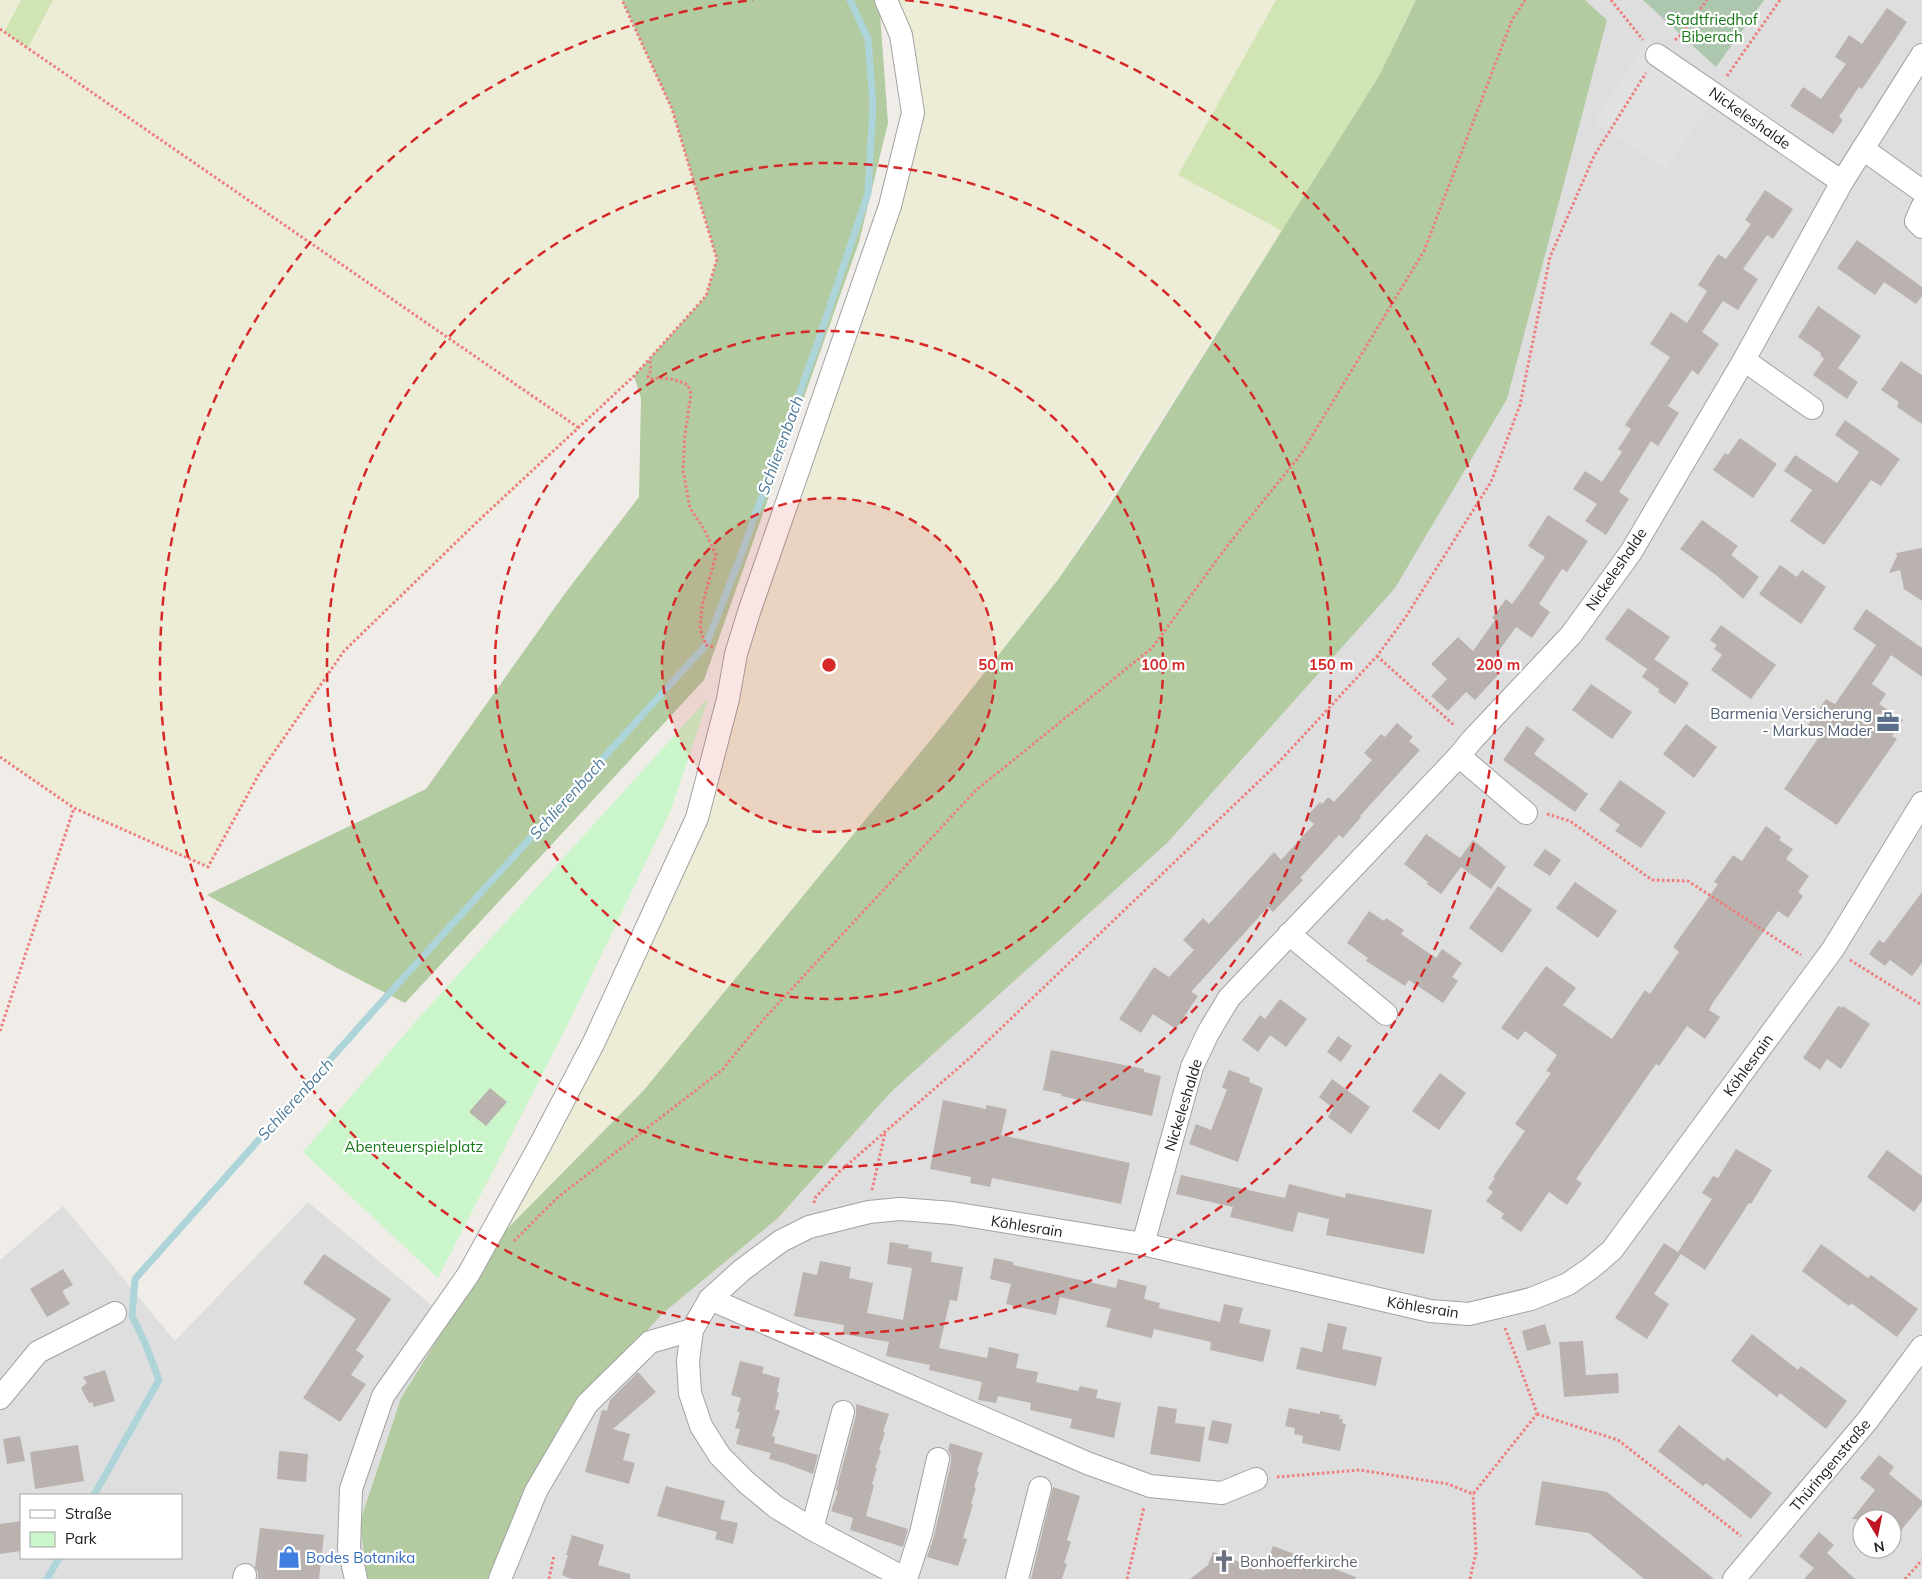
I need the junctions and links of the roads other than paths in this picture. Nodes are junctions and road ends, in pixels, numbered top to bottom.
1 (886, 0) edge
2 (1657, 55) road end
3 (1922, 55) edge
4 (1862, 149) junction
5 (1842, 182) junction
6 (1922, 191) edge
7 (1922, 207) edge
8 (1922, 227) edge
9 (1744, 360) junction
10 (1812, 408) dead end
11 (1465, 748) junction
12 (1922, 803) edge
13 (1526, 813) road end
14 (1289, 934) junction
15 (1386, 1014) dead end
16 (1143, 1244) junction
17 (710, 1299) junction
18 (115, 1313) dead end
19 (692, 1330) junction
20 (1922, 1347) edge
21 (0, 1398) edge
22 (843, 1412) dead end
23 (938, 1459) dead end
24 (1256, 1479) road end
25 (1040, 1488) dead end
26 (812, 1529) junction
27 (356, 1579) edge
28 (500, 1579) edge
29 (906, 1579) edge
30 (1017, 1579) edge
31 (1734, 1579) edge

1 - 27 street
2 - 5 street, Nickeleshalde
3 - 4 street, Nickeleshalde
4 - 5 street, Nickeleshalde
4 - 6 street
5 - 9 street, Nickeleshalde
7 - 8 street
9 - 10 street
9 - 11 street, Nickeleshalde
11 - 13 street
11 - 14 street, Nickeleshalde
12 - 16 street, Köhlesrain
14 - 15 street
14 - 16 street, Nickeleshalde
16 - 17 street, Köhlesrain
17 - 19 street, Köhlesrain
17 - 24 street
18 - 21 street
19 - 26 street, Köhlesrain
19 - 28 street
20 - 31 street, Thüringenstraße
22 - 26 street
23 - 29 street, Köhlesrain
25 - 30 street
26 - 29 street, Köhlesrain

